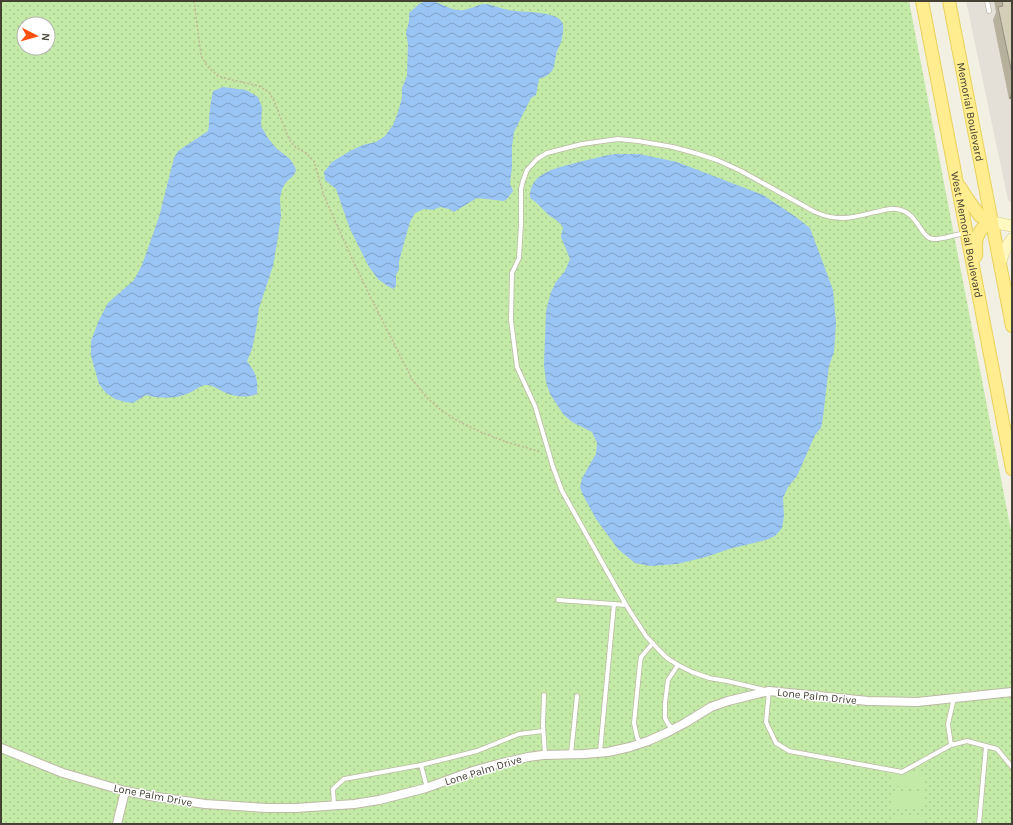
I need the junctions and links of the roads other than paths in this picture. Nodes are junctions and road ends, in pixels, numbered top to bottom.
1 (922, 1) edge
2 (949, 1) edge
3 (987, 1) edge
4 (989, 11) dead end
5 (956, 181) junction
6 (992, 222) junction
7 (1012, 226) edge
8 (966, 232) junction
9 (1012, 239) edge
10 (972, 262) junction
11 (1000, 264) junction
12 (1012, 326) edge
13 (1012, 469) edge
14 (558, 600) dead end
15 (614, 604) junction
16 (626, 605) junction
17 (653, 643) junction
18 (678, 665) junction
19 (770, 691) junction
20 (1012, 692) edge
21 (544, 695) dead end
22 (577, 696) dead end
23 (954, 698) junction
24 (673, 729) junction
25 (544, 731) junction
26 (640, 743) junction
27 (951, 745) junction
28 (986, 746) junction
29 (1, 748) edge
30 (600, 752) junction
31 (571, 754) junction
32 (545, 755) junction
33 (421, 766) junction
34 (1012, 767) edge
35 (427, 788) junction
36 (125, 791) junction
37 (334, 805) junction
38 (117, 824) edge
39 (979, 824) edge

1 - 5 main road, West Memorial Boulevard
2 - 6 main road, Memorial Boulevard
3 - 4 lane
5 - 6 main road
5 - 8 main road, West Memorial Boulevard
6 - 7 street
6 - 10 main road
6 - 11 main road
8 - 10 main road, West Memorial Boulevard
8 - 16 lane
9 - 11 street
10 - 13 main road, West Memorial Boulevard
11 - 12 main road
14 - 15 lane
15 - 16 lane
15 - 30 lane
16 - 17 lane
17 - 18 lane
17 - 26 lane
18 - 19 lane
18 - 24 lane
19 - 23 street, Lone Palm Drive
19 - 24 street, Lone Palm Drive
19 - 27 lane
20 - 23 street, Lone Palm Drive
21 - 25 lane
22 - 31 lane
23 - 27 lane
24 - 26 street, Lone Palm Drive
25 - 32 lane
25 - 33 lane
26 - 30 street, Lone Palm Drive
27 - 28 lane
28 - 34 lane
28 - 39 lane
29 - 36 street, Lone Palm Drive
30 - 31 street, Lone Palm Drive
31 - 32 street, Lone Palm Drive
32 - 35 street, Lone Palm Drive
33 - 35 lane
33 - 37 lane
35 - 37 street, Lone Palm Drive
36 - 37 street, Lone Palm Drive
36 - 38 street

